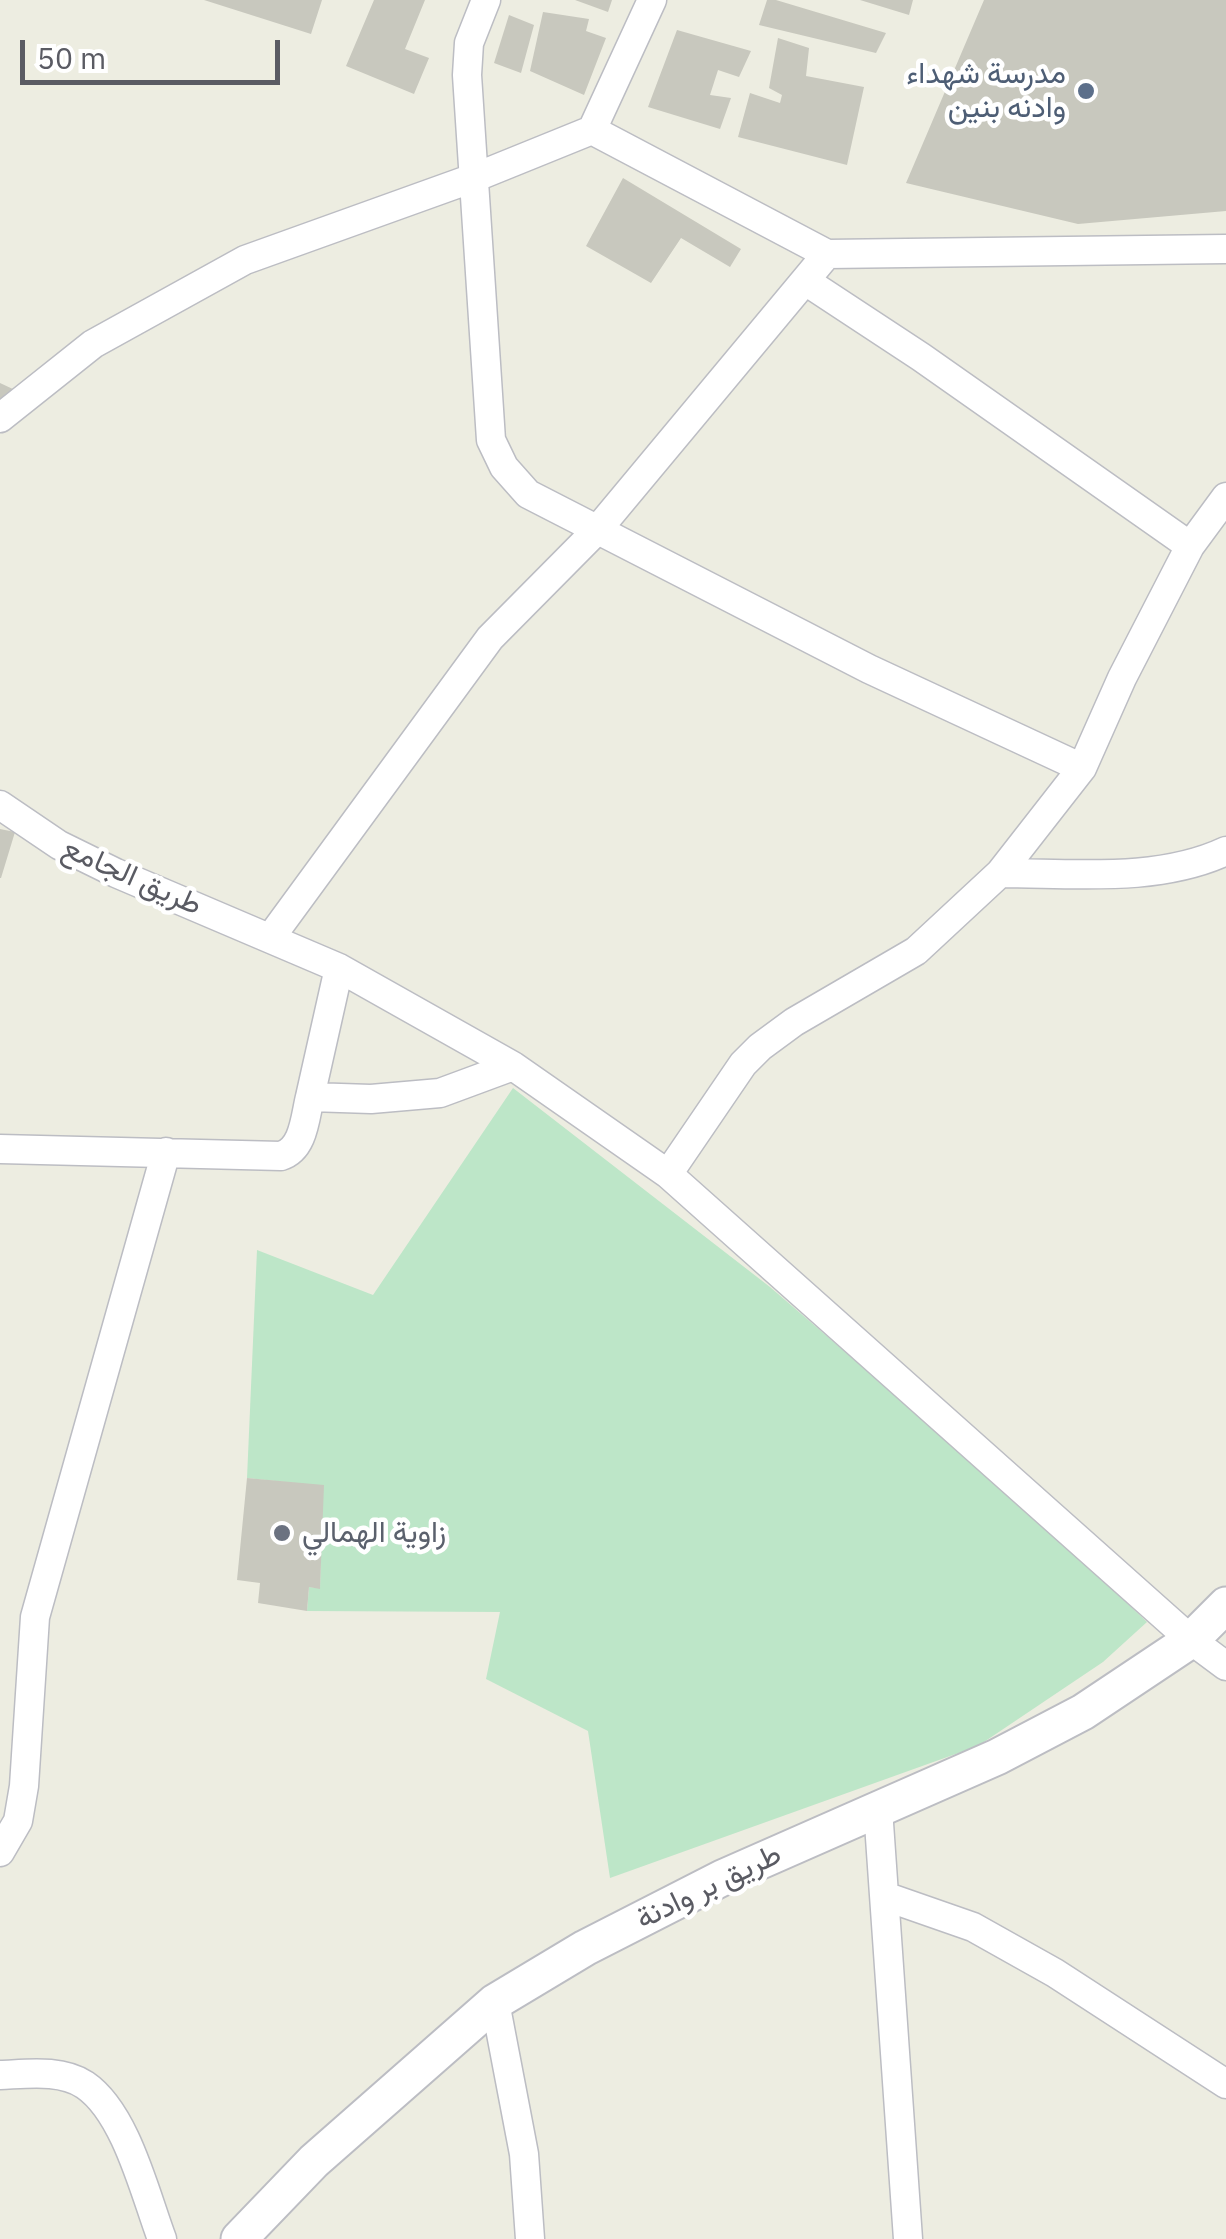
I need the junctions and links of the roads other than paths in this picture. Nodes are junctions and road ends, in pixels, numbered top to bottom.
1 (486, 0) edge
2 (652, 0) edge
3 (592, 130) junction
4 (476, 176) junction
5 (1226, 250) edge
6 (828, 254) junction
7 (806, 282) junction
8 (0, 418) edge
9 (1226, 497) edge
10 (598, 529) junction
11 (1190, 546) junction
12 (1082, 768) junction
13 (0, 805) edge
14 (1226, 851) edge
15 (1000, 873) junction
16 (271, 937) junction
17 (339, 968) junction
18 (513, 1066) junction
19 (310, 1097) junction
20 (0, 1149) edge
21 (166, 1152) junction
22 (668, 1174) junction
23 (1226, 1606) edge
24 (1191, 1640) junction
25 (1226, 1666) edge
26 (878, 1809) junction
27 (0, 1852) edge
28 (886, 1898) junction
29 (495, 2002) junction
30 (0, 2075) edge
31 (1226, 2084) edge
32 (162, 2239) edge
33 (239, 2239) edge
34 (530, 2239) edge
35 (908, 2239) edge

1 - 4 street
2 - 3 street
3 - 4 street
3 - 6 street
4 - 8 street
4 - 10 street
5 - 6 street
6 - 7 street
7 - 10 street
7 - 11 street
9 - 11 street
10 - 12 street
10 - 16 street
11 - 12 street
12 - 15 street
13 - 16 street, طريق الجامع
14 - 15 street
15 - 22 street
16 - 17 street, طريق الجامع
17 - 18 street, طريق الجامع
17 - 19 street
18 - 19 street
18 - 22 street, طريق الجامع
19 - 21 street
20 - 21 street
21 - 27 street
22 - 24 street, طريق الجامع
23 - 24 street, طريق بر وادنة
24 - 25 street, طريق الجامع
24 - 26 street, طريق بر وادنة
26 - 28 street
26 - 29 street, طريق بر وادنة
28 - 31 street
28 - 35 street
29 - 33 street, طريق بر وادنة
29 - 34 street
30 - 32 street

